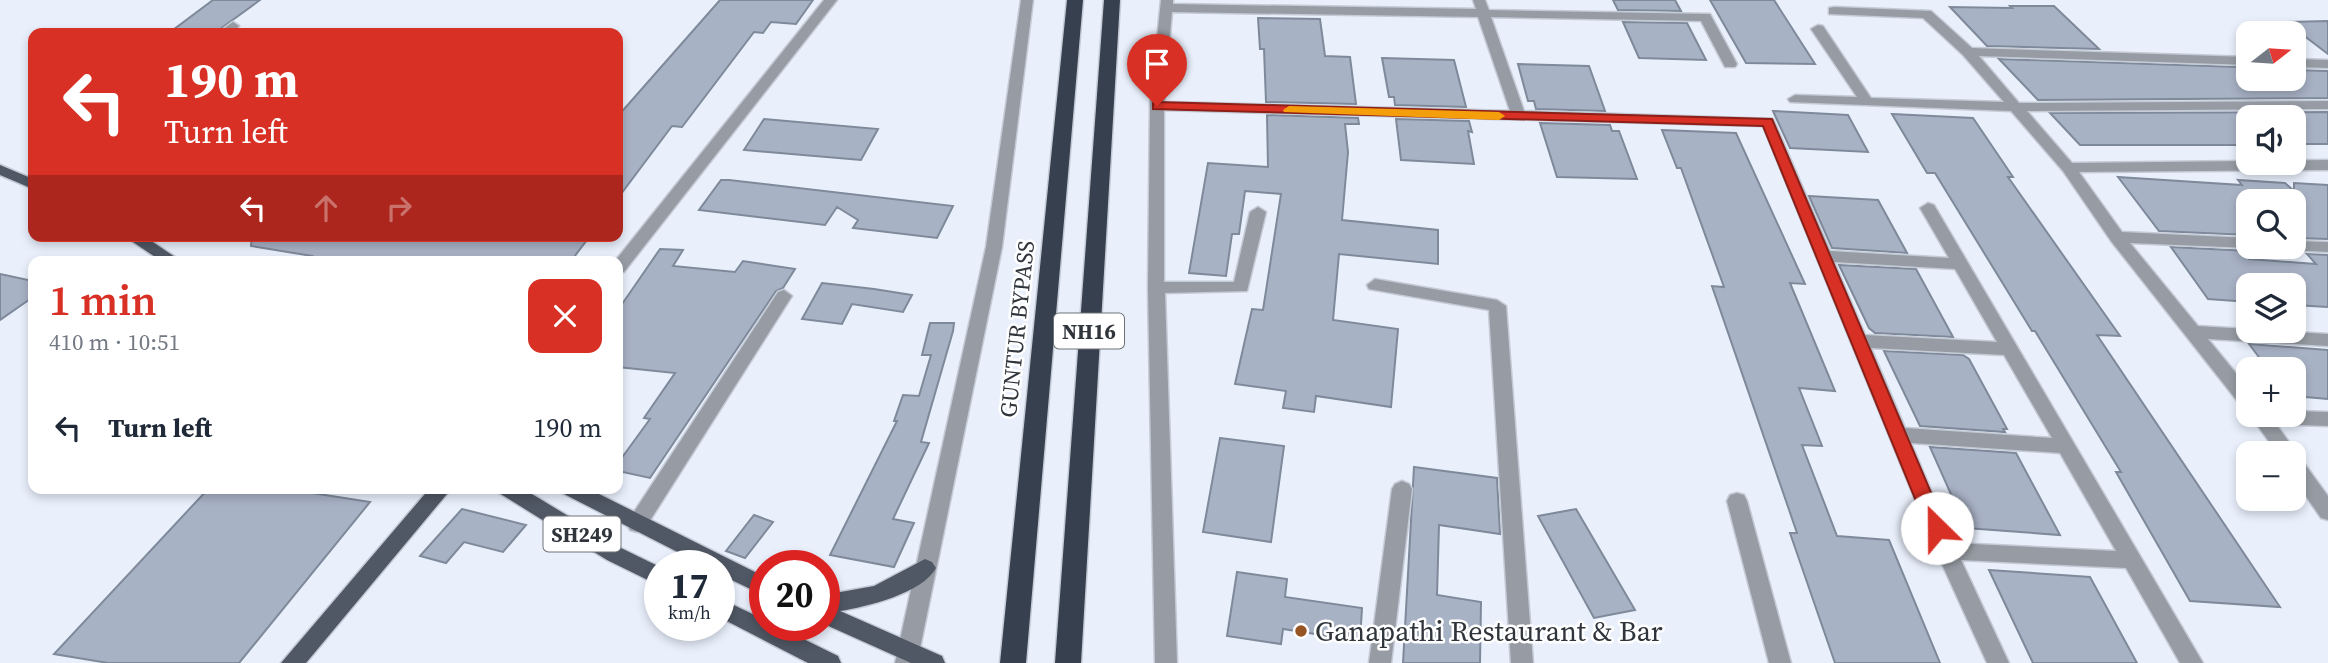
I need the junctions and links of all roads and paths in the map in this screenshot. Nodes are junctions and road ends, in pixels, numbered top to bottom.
1 (831, 0) edge
2 (1027, 0) edge
3 (1075, 0) edge
4 (1112, 0) edge
5 (1479, 0) edge
6 (1167, 4) edge
7 (1834, 11) dead end
8 (1484, 15) junction
9 (1818, 29) dead end
10 (1968, 52) junction
11 (2236, 61) edge
12 (2306, 63) edge
13 (1730, 64) dead end
14 (2328, 64) edge
15 (1795, 99) dead end
16 (1868, 103) junction
17 (2328, 105) edge
18 (1157, 106) junction
19 (2017, 107) junction
20 (1518, 117) junction
21 (2328, 165) edge
22 (2068, 168) junction
23 (0, 170) edge
24 (28, 178) edge
25 (1928, 208) dead end
26 (1258, 212) dead end
27 (2117, 237) junction
28 (142, 242) edge
29 (2236, 242) edge
30 (2306, 246) edge
31 (2328, 247) edge
32 (165, 256) edge
33 (1824, 256) junction
34 (623, 262) edge
35 (1961, 264) junction
36 (1375, 285) dead end
37 (1156, 288) junction
38 (784, 296) dead end
39 (2193, 332) junction
40 (2328, 340) edge
41 (1859, 341) junction
42 (2010, 349) junction
43 (2236, 386) edge
44 (2306, 417) edge
45 (2328, 419) edge
46 (1898, 435) junction
47 (2065, 446) junction
48 (2306, 481) edge
49 (1402, 489) dead end
50 (437, 494) edge
51 (516, 494) edge
52 (580, 494) edge
53 (1737, 501) dead end
54 (2328, 512) edge
55 (637, 524) junction
56 (1946, 551) junction
57 (2132, 560) junction
58 (925, 568) junction
59 (644, 569) edge
60 (749, 579) edge
61 (840, 603) edge
62 (735, 615) edge
63 (840, 622) edge
64 (907, 658) edge
65 (292, 663) edge
66 (830, 663) edge
67 (934, 663) edge
68 (1013, 663) edge
69 (1068, 663) edge
70 (1166, 663) edge
71 (1380, 663) edge
72 (1522, 663) edge
73 (1780, 663) edge
74 (1998, 663) edge
75 (2192, 663) edge

1 - 34 street
2 - 58 street
3 - 68 highway, GUNTUR BYPASS / NH16
4 - 69 highway, NH16
5 - 8 street
6 - 8 street
6 - 18 street
7 - 10 street
8 - 13 street
8 - 20 street
9 - 16 street
10 - 11 street
10 - 19 street
12 - 14 street
15 - 16 street
16 - 19 street
17 - 19 street
18 - 20 street
18 - 37 street
19 - 22 street
20 - 33 street
21 - 22 street
22 - 27 street
23 - 24 main road
25 - 35 street
26 - 37 street
27 - 29 street
27 - 39 street
28 - 32 main road
30 - 31 street
33 - 35 street
33 - 41 street
35 - 42 street
36 - 72 street
37 - 70 street
38 - 55 street
39 - 40 street
39 - 43 street
41 - 42 street
41 - 46 street
42 - 47 street
44 - 45 street
46 - 47 street
46 - 56 street
47 - 57 street
48 - 54 street
49 - 71 street
50 - 65 main road
51 - 59 main road, SH249
52 - 55 main road, SH249
53 - 73 street
55 - 60 main road, SH249
56 - 57 street
56 - 74 street
57 - 75 street
58 - 61 main road
58 - 64 street
62 - 66 main road
63 - 64 main road
64 - 67 main road

